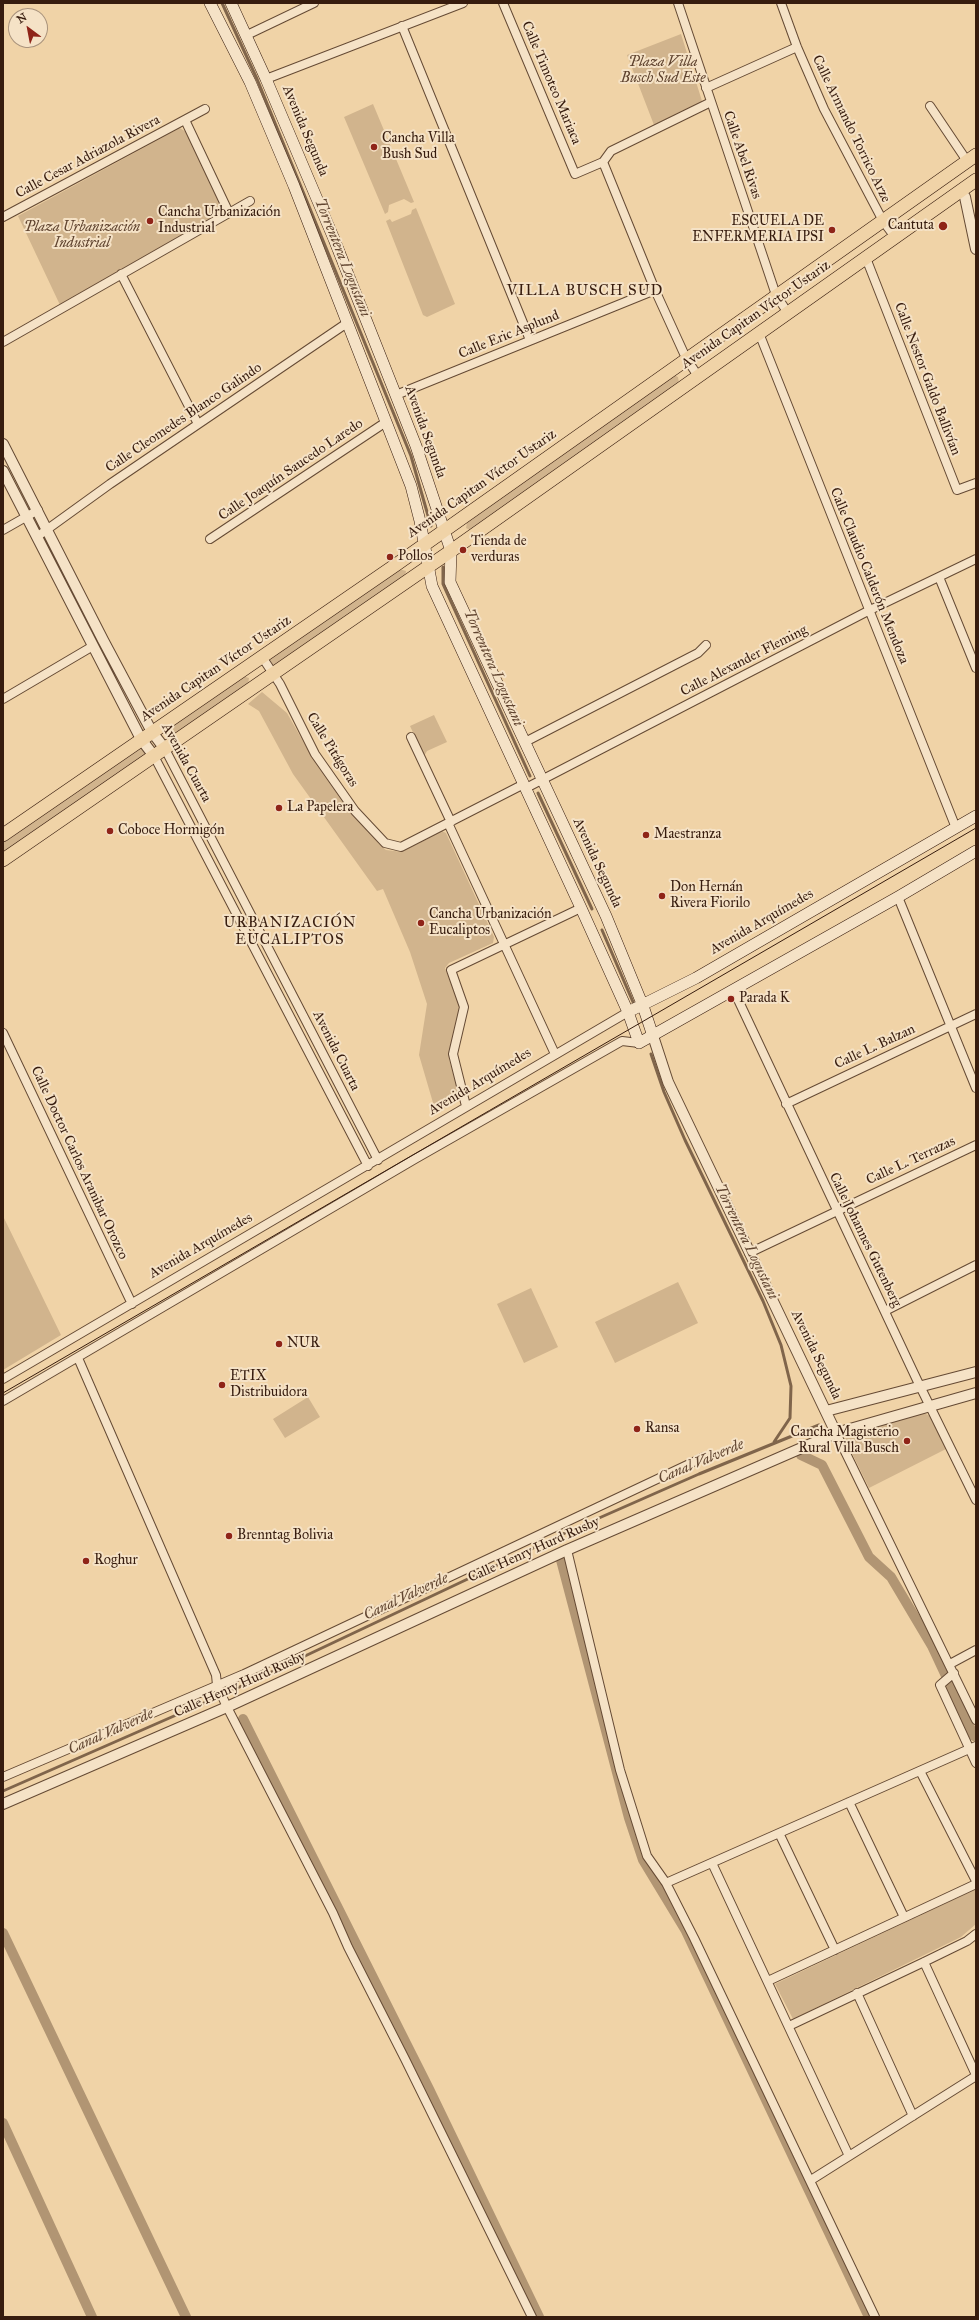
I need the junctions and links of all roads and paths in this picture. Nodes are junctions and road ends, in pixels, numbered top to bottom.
1 (210, 3) edge
2 (231, 3) edge
3 (314, 3) edge
4 (463, 3) edge
5 (503, 3) edge
6 (678, 3) edge
7 (781, 3) edge
8 (402, 26) junction
9 (247, 35) junction
10 (797, 47) junction
11 (266, 78) junction
12 (706, 88) junction
13 (710, 102) junction
14 (930, 106) dead end
15 (205, 109) dead end
16 (185, 120) junction
17 (972, 158) edge
18 (603, 162) junction
19 (976, 180) edge
20 (961, 191) junction
21 (250, 201) dead end
22 (229, 213) junction
23 (3, 218) edge
24 (883, 221) junction
25 (895, 237) junction
26 (976, 249) edge
27 (866, 258) junction
28 (120, 274) junction
29 (654, 290) junction
30 (776, 295) junction
31 (788, 313) junction
32 (347, 323) junction
33 (759, 333) junction
34 (530, 340) junction
35 (3, 342) edge
36 (686, 358) junction
37 (698, 376) junction
38 (396, 395) junction
39 (386, 422) junction
40 (198, 424) junction
41 (3, 444) edge
42 (3, 471) edge
43 (976, 483) edge
44 (38, 510) junction
45 (27, 516) junction
46 (462, 518) junction
47 (48, 529) junction
48 (3, 530) edge
49 (444, 531) junction
50 (38, 536) junction
51 (471, 536) junction
52 (210, 539) dead end
53 (425, 544) junction
54 (451, 551) junction
55 (976, 559) edge
56 (397, 564) junction
57 (428, 566) junction
58 (939, 577) junction
59 (407, 581) junction
60 (868, 611) junction
61 (706, 645) dead end
62 (93, 646) junction
63 (262, 657) junction
64 (976, 668) edge
65 (272, 674) junction
66 (3, 698) edge
67 (152, 732) junction
68 (411, 737) dead end
69 (141, 739) junction
70 (524, 742) junction
71 (160, 753) junction
72 (542, 780) junction
73 (525, 786) junction
74 (976, 816) edge
75 (449, 823) junction
76 (956, 828) junction
77 (3, 835) edge
78 (392, 846) joint
79 (976, 851) edge
80 (3, 860) edge
81 (898, 897) junction
82 (242, 899) junction
83 (232, 905) junction
84 (581, 908) junction
85 (504, 943) junction
86 (734, 991) junction
87 (643, 1006) junction
88 (628, 1012) junction
89 (976, 1014) edge
90 (950, 1026) junction
91 (3, 1033) edge
92 (653, 1036) junction
93 (639, 1043) junction
94 (555, 1054) junction
95 (976, 1088) edge
96 (786, 1104) junction
97 (466, 1106) junction
98 (976, 1145) edge
99 (378, 1160) junction
100 (368, 1166) junction
101 (836, 1211) junction
102 (749, 1253) junction
103 (976, 1265) edge
104 (132, 1304) junction
105 (885, 1311) junction
106 (78, 1358) junction
107 (976, 1372) edge
108 (3, 1379) edge
109 (920, 1387) junction
110 (976, 1393) edge
111 (3, 1401) edge
112 (930, 1406) junction
113 (826, 1411) junction
114 (836, 1433) junction
115 (704, 1458) dead end
116 (976, 1500) edge
117 (567, 1550) junction
118 (976, 1650) edge
119 (950, 1664) junction
120 (954, 1672) junction
121 (218, 1688) junction
122 (225, 1704) junction
123 (976, 1720) edge
124 (973, 1748) edge
125 (976, 1763) edge
126 (920, 1771) junction
127 (3, 1777) edge
128 (849, 1802) junction
129 (3, 1804) edge
130 (779, 1833) junction
131 (712, 1862) junction
132 (976, 1882) edge
133 (666, 1883) junction
134 (904, 1917) junction
135 (976, 1934) edge
136 (835, 1950) junction
137 (924, 1962) junction
138 (768, 1981) junction
139 (857, 1993) junction
140 (789, 2026) junction
141 (976, 2075) edge
142 (913, 2116) junction
143 (849, 2156) junction
144 (811, 2180) junction
145 (532, 2317) edge
146 (875, 2317) edge

1 - 32 main road
2 - 9 main road, Avenida Segunda
3 - 9 street
4 - 8 street
5 - 18 street, Calle Timoteo Mariaca
6 - 12 street, Calle Abel Rivas
7 - 10 street, Calle Armando Torrico Arze
8 - 11 street
8 - 34 street
9 - 11 main road, Avenida Segunda
10 - 12 street
10 - 24 street, Calle Armando Torrico Arze
11 - 38 main road, Avenida Segunda
12 - 13 street, Calle Abel Rivas
13 - 18 street
13 - 30 street, Calle Abel Rivas
14 - 17 street
15 - 16 street, Calle Cesar Adriazola Rivera
16 - 22 street
16 - 23 street, Calle Cesar Adriazola Rivera
17 - 24 main road, Avenida Capitan Víctor Ustariz
18 - 29 street
19 - 20 main road, Avenida Capitan Víctor Ustariz
20 - 25 main road, Avenida Capitan Víctor Ustariz
20 - 26 street
21 - 22 street
22 - 28 street
24 - 25 street, Calle Armando Torrico Arze
24 - 30 main road, Avenida Capitan Víctor Ustariz
25 - 27 main road, Avenida Capitan Víctor Ustariz
27 - 31 main road, Avenida Capitan Víctor Ustariz
27 - 43 street, Calle Nestor Galdo Ballivían
28 - 35 street
28 - 40 street
29 - 34 street, Calle Eric Asplund
29 - 36 street
30 - 31 street, Calle Abel Rivas
30 - 36 main road, Avenida Capitan Víctor Ustariz
31 - 33 main road, Avenida Capitan Víctor Ustariz
32 - 39 main road
32 - 40 street, Calle Cleomedes Blanco Galindo
33 - 37 main road, Avenida Capitan Víctor Ustariz
33 - 60 street, Calle Claudio Calderón Mendoza
34 - 38 street, Calle Eric Asplund
36 - 37 street
36 - 46 main road, Avenida Capitan Víctor Ustariz
37 - 51 main road, Avenida Capitan Víctor Ustariz
38 - 49 main road, Avenida Segunda
39 - 52 street, Calle Joaquín Saucedo Laredo
39 - 53 main road
40 - 47 street, Calle Cleomedes Blanco Galindo
41 - 44 street, Avenida Cuarta
42 - 45 street, Avenida Cuarta
44 - 45 street
44 - 47 street, Avenida Cuarta
45 - 48 street
45 - 50 street, Avenida Cuarta
46 - 49 main road, Avenida Capitan Víctor Ustariz
46 - 51 main road
47 - 50 street, Calle Cleomedes Blanco Galindo
47 - 67 street, Avenida Cuarta
49 - 53 main road, Avenida Capitan Víctor Ustariz
49 - 54 main road, Avenida Segunda
50 - 62 street, Avenida Cuarta
51 - 54 main road, Avenida Capitan Víctor Ustariz
53 - 56 main road, Avenida Capitan Víctor Ustariz
53 - 57 main road
54 - 57 main road, Avenida Capitan Víctor Ustariz
54 - 70 main road, Avenida Segunda
55 - 58 street, Calle Alexander Fleming
56 - 59 main road
56 - 63 main road, Avenida Capitan Víctor Ustariz
57 - 59 main road, Avenida Capitan Víctor Ustariz
57 - 73 main road
58 - 60 street, Calle Alexander Fleming
58 - 64 street
59 - 65 main road, Avenida Capitan Víctor Ustariz
60 - 72 street, Calle Alexander Fleming
60 - 76 street, Calle Claudio Calderón Mendoza
61 - 70 street
62 - 66 street
62 - 69 street, Avenida Cuarta
63 - 65 street, Calle Pitágoras
63 - 67 main road, Avenida Capitan Víctor Ustariz
65 - 71 main road, Avenida Capitan Víctor Ustariz
65 - 78 street, Calle Pitágoras
67 - 69 main road, Avenida Capitan Víctor Ustariz
67 - 71 street, Avenida Cuarta
68 - 75 street
69 - 71 street, Avenida Cuarta
69 - 77 main road, Avenida Capitan Víctor Ustariz
70 - 72 main road, Avenida Segunda
71 - 80 main road, Avenida Capitan Víctor Ustariz
71 - 82 street, Avenida Cuarta
71 - 83 street, Avenida Cuarta
72 - 73 street, Calle Alexander Fleming
72 - 87 main road, Avenida Segunda
73 - 75 street, Calle Alexander Fleming
73 - 84 main road
74 - 76 main road, Avenida Arquímedes
75 - 78 street, Calle Alexander Fleming
75 - 85 street
76 - 87 main road, Avenida Arquímedes
79 - 81 main road
81 - 86 main road
81 - 90 street
82 - 83 street
82 - 99 street, Avenida Cuarta
83 - 100 street, Avenida Cuarta
84 - 85 street
84 - 88 main road
85 - 94 street
85 - 97 street
86 - 92 main road
86 - 96 street, Calle Johannes Gutenberg
87 - 88 main road, Avenida Arquímedes
87 - 92 main road, Avenida Segunda
88 - 93 main road
88 - 94 street, Avenida Arquímedes
89 - 90 street, Calle L. Balzan
90 - 95 street
90 - 96 street, Calle L. Balzan
91 - 104 street, Calle Doctor Carlos Aranibar Orozco
92 - 93 main road
92 - 102 street, Avenida Segunda
93 - 106 street
94 - 97 street, Avenida Arquímedes
96 - 101 street, Calle Johannes Gutenberg
97 - 99 street, Avenida Arquímedes
98 - 101 street, Calle L. Terrazas
99 - 100 street, Avenida Arquímedes
100 - 104 street, Avenida Arquímedes
101 - 102 street, Calle L. Terrazas
101 - 105 street, Calle Johannes Gutenberg
102 - 113 street, Avenida Segunda
103 - 105 street
104 - 108 street, Avenida Arquímedes
105 - 109 street, Calle Johannes Gutenberg
106 - 111 street
106 - 121 street
107 - 109 street
109 - 112 street, Calle Johannes Gutenberg
109 - 113 street
110 - 112 street, Calle Henry Hurd Rusby
112 - 114 street, Calle Henry Hurd Rusby
112 - 116 street, Calle Johannes Gutenberg
113 - 114 street, Avenida Segunda
114 - 117 street, Calle Henry Hurd Rusby
114 - 119 street, Avenida Segunda
115 - 121 street, Calle Henry Hurd Rusby
117 - 122 street, Calle Henry Hurd Rusby
117 - 133 street
118 - 119 street
119 - 120 street, Avenida Segunda
120 - 123 street, Avenida Segunda
120 - 124 street
121 - 122 street
121 - 127 street, Calle Henry Hurd Rusby
122 - 129 street, Calle Henry Hurd Rusby
122 - 145 street
124 - 125 street
124 - 126 street
126 - 128 street
126 - 132 street
128 - 130 street
128 - 134 street
130 - 131 street
130 - 136 street
131 - 133 street
131 - 138 street
132 - 134 street
133 - 144 street
134 - 136 street
135 - 137 street
136 - 138 street
137 - 139 street
137 - 141 street
138 - 140 street
139 - 140 street
139 - 142 street
140 - 143 street
141 - 142 street
142 - 143 street
143 - 144 street
144 - 146 street

